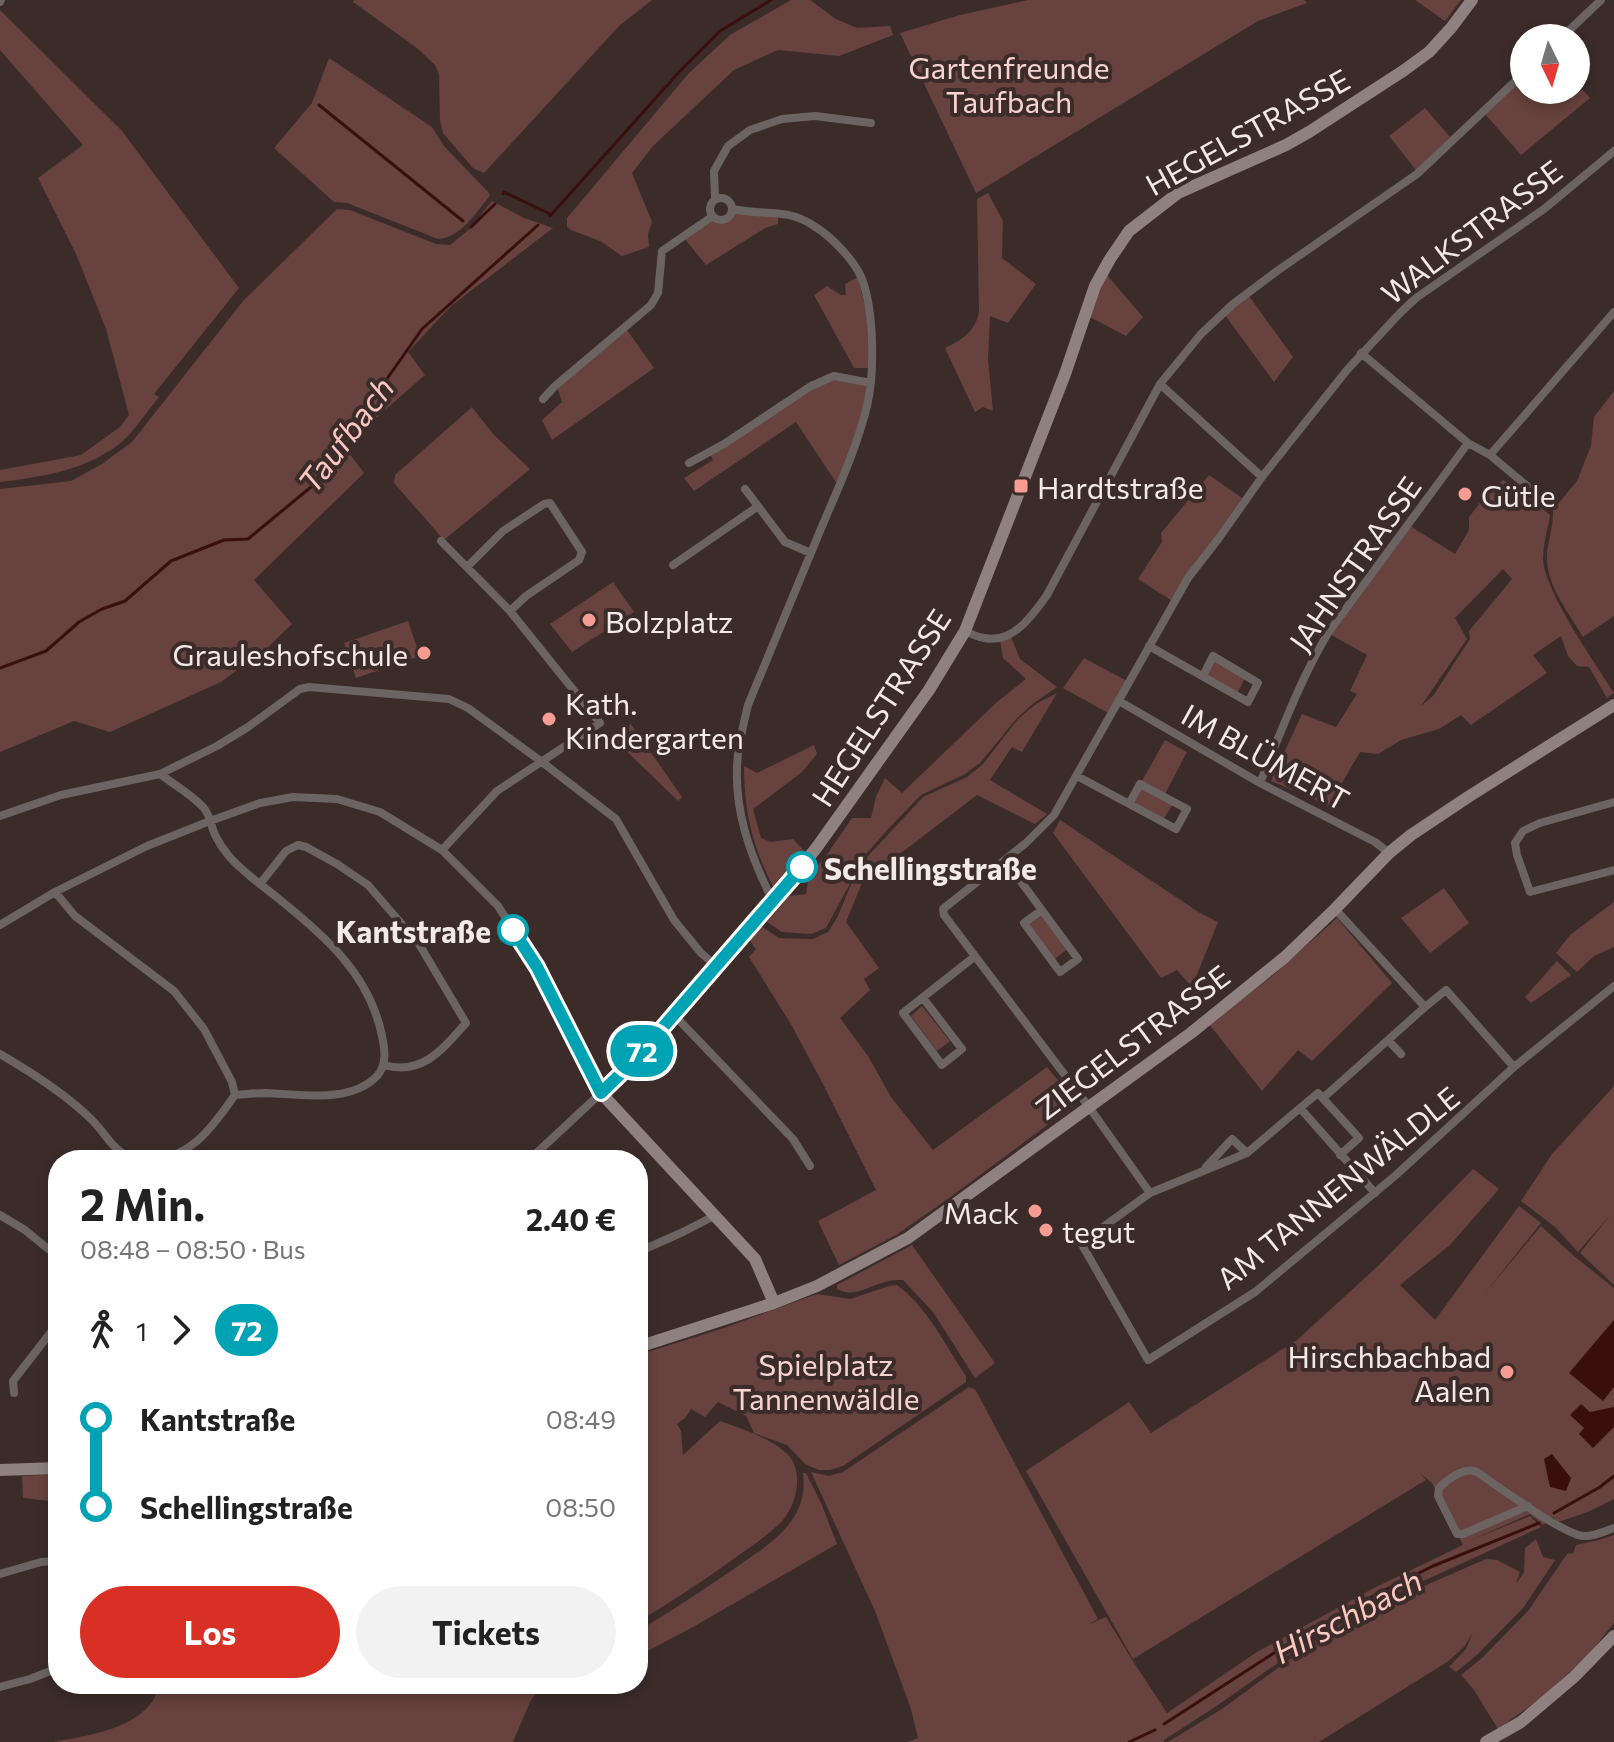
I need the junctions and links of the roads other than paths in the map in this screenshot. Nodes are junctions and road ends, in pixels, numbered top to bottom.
1 (1472, 0) edge
2 (1601, 0) edge
3 (1576, 24) edge
4 (1510, 86) edge
5 (871, 123) dead end
6 (1614, 151) edge
7 (715, 199) junction
8 (732, 209) junction
9 (713, 216) junction
10 (1614, 312) edge
11 (1361, 353) junction
12 (871, 383) junction
13 (1160, 384) junction
14 (543, 399) dead end
15 (1468, 443) junction
16 (1490, 455) junction
17 (689, 463) dead end
18 (1262, 477) junction
19 (745, 489) dead end
20 (1539, 496) dead end
21 (757, 507) junction
22 (441, 541) dead end
23 (811, 553) junction
24 (673, 565) dead end
25 (467, 567) junction
26 (510, 611) junction
27 (965, 631) junction
28 (1149, 646) junction
29 (1203, 676) junction
30 (1119, 701) junction
31 (1614, 705) edge
32 (542, 762) junction
33 (160, 774) junction
34 (1077, 776) junction
35 (1260, 783) junction
36 (1614, 802) edge
37 (1129, 804) junction
38 (0, 816) edge
39 (210, 821) junction
40 (442, 850) junction
41 (1389, 853) junction
42 (1005, 860) junction
43 (1614, 870) edge
44 (260, 884) junction
45 (55, 892) junction
46 (773, 901) junction
47 (1335, 909) junction
48 (1042, 910) junction
49 (0, 925) edge
50 (974, 957) junction
51 (715, 965) junction
52 (1614, 986) edge
53 (923, 998) junction
54 (1425, 1007) junction
55 (674, 1015) junction
56 (1388, 1040) junction
57 (0, 1054) edge
58 (1401, 1054) dead end
59 (384, 1065) junction
60 (1514, 1067) junction
61 (601, 1093) junction
62 (235, 1095) junction
63 (1323, 1098) junction
64 (1089, 1107) junction
65 (1300, 1108) junction
66 (117, 1150) edge
67 (184, 1150) edge
68 (540, 1150) edge
69 (1247, 1153) junction
70 (1340, 1155) junction
71 (810, 1166) dead end
72 (1202, 1170) junction
73 (1150, 1193) junction
74 (1375, 1193) junction
75 (0, 1215) edge
76 (716, 1215) junction
77 (648, 1248) edge
78 (48, 1249) edge
79 (774, 1303) junction
80 (48, 1336) edge
81 (648, 1344) edge
82 (14, 1393) dead end
83 (48, 1468) edge
84 (0, 1470) edge
85 (1528, 1506) junction
86 (1614, 1528) edge
87 (48, 1562) edge
88 (0, 1574) edge
89 (1614, 1636) edge
90 (48, 1672) edge
91 (0, 1687) edge
92 (1486, 1742) edge

1 - 27 street, HEGELSTRASSE
2 - 3 street
4 - 13 street
5 - 7 street
6 - 11 street, WALKSTRASSE
7 - 8 street
7 - 9 street
8 - 9 street
8 - 12 street
9 - 14 street
10 - 16 street
11 - 15 street
11 - 18 street, WALKSTRASSE
12 - 17 street
12 - 23 street
13 - 18 street
13 - 27 street
15 - 16 street
15 - 35 street, JAHNSTRASSE
16 - 20 street
18 - 28 street, WALKSTRASSE
19 - 21 street
21 - 23 street
21 - 24 street
22 - 25 street
23 - 46 street
25 - 26 street
25 - 26 street
26 - 32 street
27 - 46 street, HEGELSTRASSE
28 - 29 street
28 - 30 street
29 - 29 street
30 - 34 street
30 - 35 street, IM BLÜMERT
31 - 41 street, ZIEGELSTRASSE
32 - 33 street
32 - 40 street
32 - 51 street
33 - 38 street
33 - 39 street
34 - 37 street
34 - 42 street
35 - 41 street, IM BLÜMERT
36 - 43 street
37 - 37 street
39 - 40 street
39 - 44 street
39 - 45 street
40 - 61 street
41 - 47 street, ZIEGELSTRASSE
42 - 48 street
42 - 50 street
44 - 59 street
44 - 59 street
45 - 49 street
45 - 62 street
46 - 51 street, HEGELSTRASSE
47 - 54 street
47 - 64 street, ZIEGELSTRASSE
48 - 48 street
50 - 53 street
50 - 64 street
51 - 55 street, HEGELSTRASSE
52 - 60 street, AM TANNENWÄLDLE
53 - 53 street
54 - 56 street
54 - 60 street
55 - 61 street, HEGELSTRASSE
55 - 71 street
56 - 58 street
56 - 63 street
57 - 66 street
59 - 62 street
60 - 74 street, AM TANNENWÄLDLE
61 - 68 street, HEGELSTRASSE
61 - 76 street
62 - 67 street
63 - 65 street
63 - 70 street
64 - 73 street
64 - 79 street, ZIEGELSTRASSE
65 - 69 street
65 - 70 street
69 - 72 street
69 - 72 street
70 - 74 street
72 - 73 street
73 - 74 street, AM TANNENWÄLDLE
75 - 78 street
76 - 77 street
76 - 79 street
79 - 81 street, ZIEGELSTRASSE
80 - 82 street
83 - 84 street
85 - 85 street
85 - 86 street
87 - 88 street
89 - 92 street
90 - 91 street

